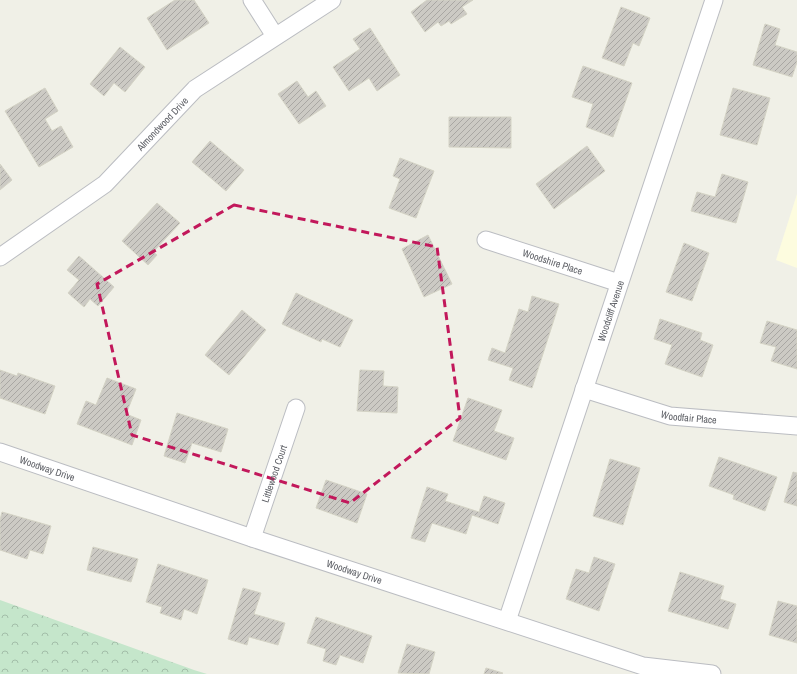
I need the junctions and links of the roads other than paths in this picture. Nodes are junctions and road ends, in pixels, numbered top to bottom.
1 (252, 0) edge
2 (332, 0) edge
3 (714, 0) edge
4 (275, 36) junction
5 (486, 240) dead end
6 (0, 257) edge
7 (619, 283) junction
8 (584, 389) junction
9 (296, 408) dead end
10 (797, 426) edge
11 (0, 452) edge
12 (252, 538) junction
13 (507, 621) junction
14 (712, 674) edge

1 - 4 street
2 - 4 street, Almondwood Drive
3 - 7 street, Woodcliff Avenue
4 - 6 street, Almondwood Drive
5 - 7 street, Woodshire Place
7 - 8 street, Woodcliff Avenue
8 - 10 street, Woodfair Place
8 - 13 street, Woodcliff Avenue
9 - 12 street, Littlewood Court
11 - 12 street, Woodway Drive
12 - 13 street, Woodway Drive
13 - 14 street, Woodway Drive

